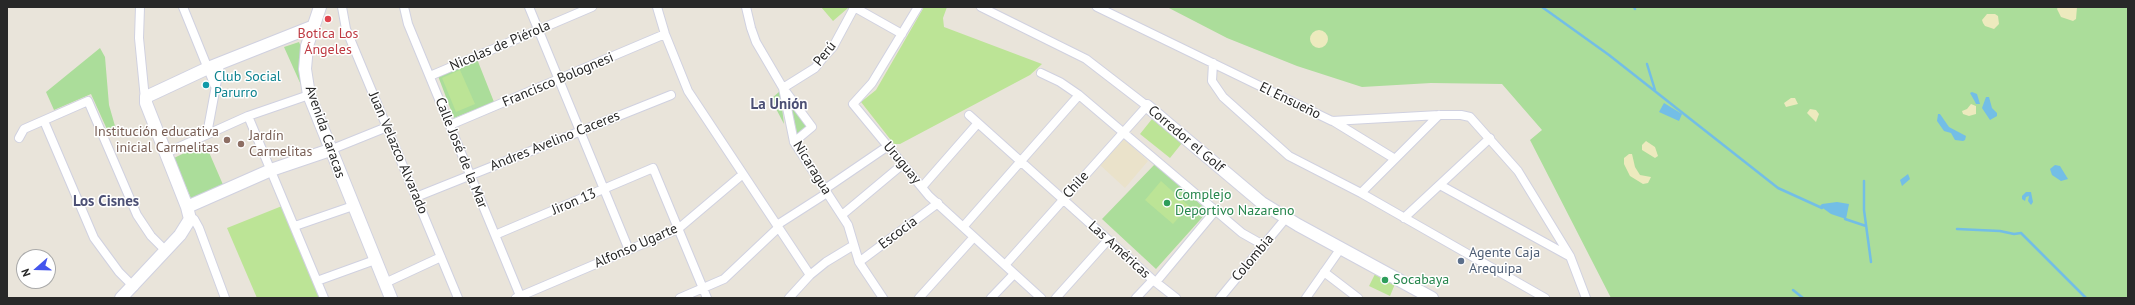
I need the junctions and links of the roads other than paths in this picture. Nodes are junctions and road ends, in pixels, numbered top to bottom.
1 (140, 7) edge
2 (182, 7) edge
3 (320, 7) edge
4 (342, 7) edge
5 (404, 7) edge
6 (529, 7) edge
7 (592, 7) edge
8 (657, 7) edge
9 (746, 7) edge
10 (854, 7) edge
11 (918, 7) edge
12 (981, 7) edge
13 (1097, 7) edge
14 (314, 26) junction
15 (538, 30) junction
16 (665, 34) junction
17 (902, 34) junction
18 (1213, 63) junction
19 (220, 64) junction
20 (208, 68) junction
21 (1041, 73) dead end
22 (430, 76) junction
23 (559, 79) junction
24 (215, 86) junction
25 (783, 88) junction
26 (309, 95) junction
27 (671, 95) dead end
28 (1079, 95) junction
29 (145, 99) junction
30 (1147, 106) junction
31 (969, 115) dead end
32 (1439, 115) junction
33 (248, 116) junction
34 (44, 121) junction
35 (1332, 121) junction
36 (978, 124) junction
37 (450, 125) junction
38 (387, 127) junction
39 (579, 130) junction
40 (1123, 133) junction
41 (207, 134) junction
42 (20, 138) dead end
43 (1490, 138) junction
44 (794, 142) junction
45 (888, 146) junction
46 (330, 150) junction
47 (166, 153) junction
48 (1395, 159) junction
49 (1020, 162) junction
50 (903, 164) junction
51 (271, 170) junction
52 (743, 174) junction
53 (470, 175) junction
54 (1440, 185) junction
55 (922, 187) junction
56 (604, 189) junction
57 (826, 191) junction
58 (1361, 194) junction
59 (416, 197) junction
60 (1063, 200) junction
61 (938, 204) junction
62 (353, 206) junction
63 (1215, 212) junction
64 (189, 213) junction
65 (842, 215) junction
66 (1286, 218) junction
67 (1404, 218) junction
68 (295, 226) junction
69 (778, 226) junction
70 (963, 227) junction
71 (678, 229) junction
72 (495, 235) junction
73 (974, 237) junction
74 (1108, 240) junction
75 (854, 244) junction
76 (1265, 246) junction
77 (1341, 248) junction
78 (628, 250) junction
79 (166, 251) junction
80 (1570, 256) junction
81 (441, 257) junction
82 (375, 260) junction
83 (859, 262) junction
84 (1005, 265) junction
85 (1324, 272) junction
86 (1014, 274) junction
87 (810, 275) junction
88 (317, 281) junction
89 (1154, 281) junction
90 (385, 283) junction
91 (134, 287) junction
92 (703, 288) junction
93 (519, 297) edge
94 (121, 298) edge
95 (225, 298) edge
96 (324, 298) edge
97 (391, 298) edge
98 (458, 298) edge
99 (680, 298) edge
100 (707, 298) edge
101 (789, 298) edge
102 (881, 298) edge
103 (919, 298) edge
104 (991, 298) edge
105 (1041, 298) edge
106 (1056, 298) edge
107 (1136, 298) edge
108 (1176, 298) edge
109 (1220, 298) edge
110 (1306, 298) edge
111 (1358, 298) edge
112 (1432, 298) edge
113 (1545, 298) edge
114 (1586, 298) edge

1 - 29 street
2 - 20 street
3 - 14 main road, Avenida Caracas
4 - 38 street, Juan Velazco Alvarado
5 - 22 street, Calle José de la Mar
6 - 15 street
7 - 15 street, Nicolas de Piérola
8 - 16 street
9 - 25 street
10 - 17 street
10 - 25 street, Perú
11 - 17 street, Uruguay
12 - 30 street, Corredor el Golf
13 - 18 street, El Ensueño
14 - 19 main road
14 - 26 main road, Avenida Caracas
15 - 22 street, Nicolas de Piérola
15 - 23 street
16 - 23 street, Francisco Bolognesi
16 - 52 street
17 - 45 street, Uruguay
18 - 35 street, El Ensueño
18 - 58 street
19 - 20 main road
19 - 24 street
20 - 24 street
20 - 29 main road
21 - 28 street
22 - 37 street, Calle José de la Mar
23 - 37 street, Francisco Bolognesi
23 - 39 street
24 - 41 street
25 - 44 street, Nicaragua
25 - 44 street
26 - 33 street
26 - 46 main road, Avenida Caracas
27 - 39 street, Andres Avelino Caceres
28 - 40 street
28 - 49 street
29 - 47 main road
30 - 40 street, Chile
30 - 66 main road, Corredor el Golf
31 - 36 street, Las Américas
32 - 35 street, El Ensueño
32 - 43 street, El Ensueño
32 - 48 street
33 - 41 street
33 - 51 street
34 - 42 street
34 - 79 street
34 - 91 street
35 - 48 street
36 - 49 street, Las Américas
36 - 55 street
37 - 53 street, Calle José de la Mar
38 - 46 street
38 - 59 street, Juan Velazco Alvarado
39 - 53 street, Andres Avelino Caceres
39 - 56 street
40 - 60 street, Chile
40 - 63 street
41 - 47 street
43 - 54 street
43 - 80 street, El Ensueño
44 - 57 street, Nicaragua
45 - 50 street, Uruguay
45 - 57 street
46 - 51 main road
46 - 62 main road, Avenida Caracas
47 - 64 main road
48 - 58 street
49 - 60 street, Las Américas
49 - 70 street
50 - 55 street, Uruguay
50 - 65 street
51 - 64 main road
51 - 68 street
52 - 69 street
52 - 71 street, Alfonso Ugarte
53 - 59 street, Andres Avelino Caceres
53 - 72 street, Calle José de la Mar
54 - 67 street
54 - 80 street
55 - 61 street, Uruguay
56 - 71 street, Jiron 13
56 - 72 street, Jiron 13
56 - 78 street
57 - 65 street, Nicaragua
57 - 69 street
58 - 67 street
59 - 81 street, Juan Velazco Alvarado
60 - 74 street, Las Américas
60 - 84 street, Chile
61 - 70 street, Uruguay
61 - 83 street, Escocia
62 - 68 street
62 - 82 main road, Avenida Caracas
63 - 76 street
63 - 89 street
64 - 79 main road
64 - 95 street
65 - 75 street, Nicaragua
66 - 76 street, Colombia
66 - 77 main road, Corredor el Golf
67 - 113 street
68 - 88 street
69 - 87 street
69 - 92 street
70 - 73 street, Uruguay
71 - 78 street, Alfonso Ugarte
71 - 92 street
72 - 93 street, Calle José de la Mar
73 - 84 street, Uruguay
73 - 103 street
74 - 89 street, Las Américas
74 - 106 street
75 - 83 street
75 - 87 street
76 - 109 street, Colombia
77 - 85 street
77 - 112 main road, Corredor el Golf
78 - 93 street, Alfonso Ugarte
79 - 91 main road
80 - 114 street, El Ensueño
81 - 90 street
81 - 98 street, Juan Velazco Alvarado
82 - 88 street
82 - 90 main road, Avenida Caracas
83 - 102 street
84 - 86 street, Uruguay
85 - 110 street
85 - 111 street
86 - 104 street
86 - 105 street, Uruguay
87 - 101 street
88 - 96 street
89 - 107 street
89 - 108 street, Las Américas
90 - 97 main road, Avenida Caracas
91 - 94 main road
92 - 99 street
92 - 100 street

